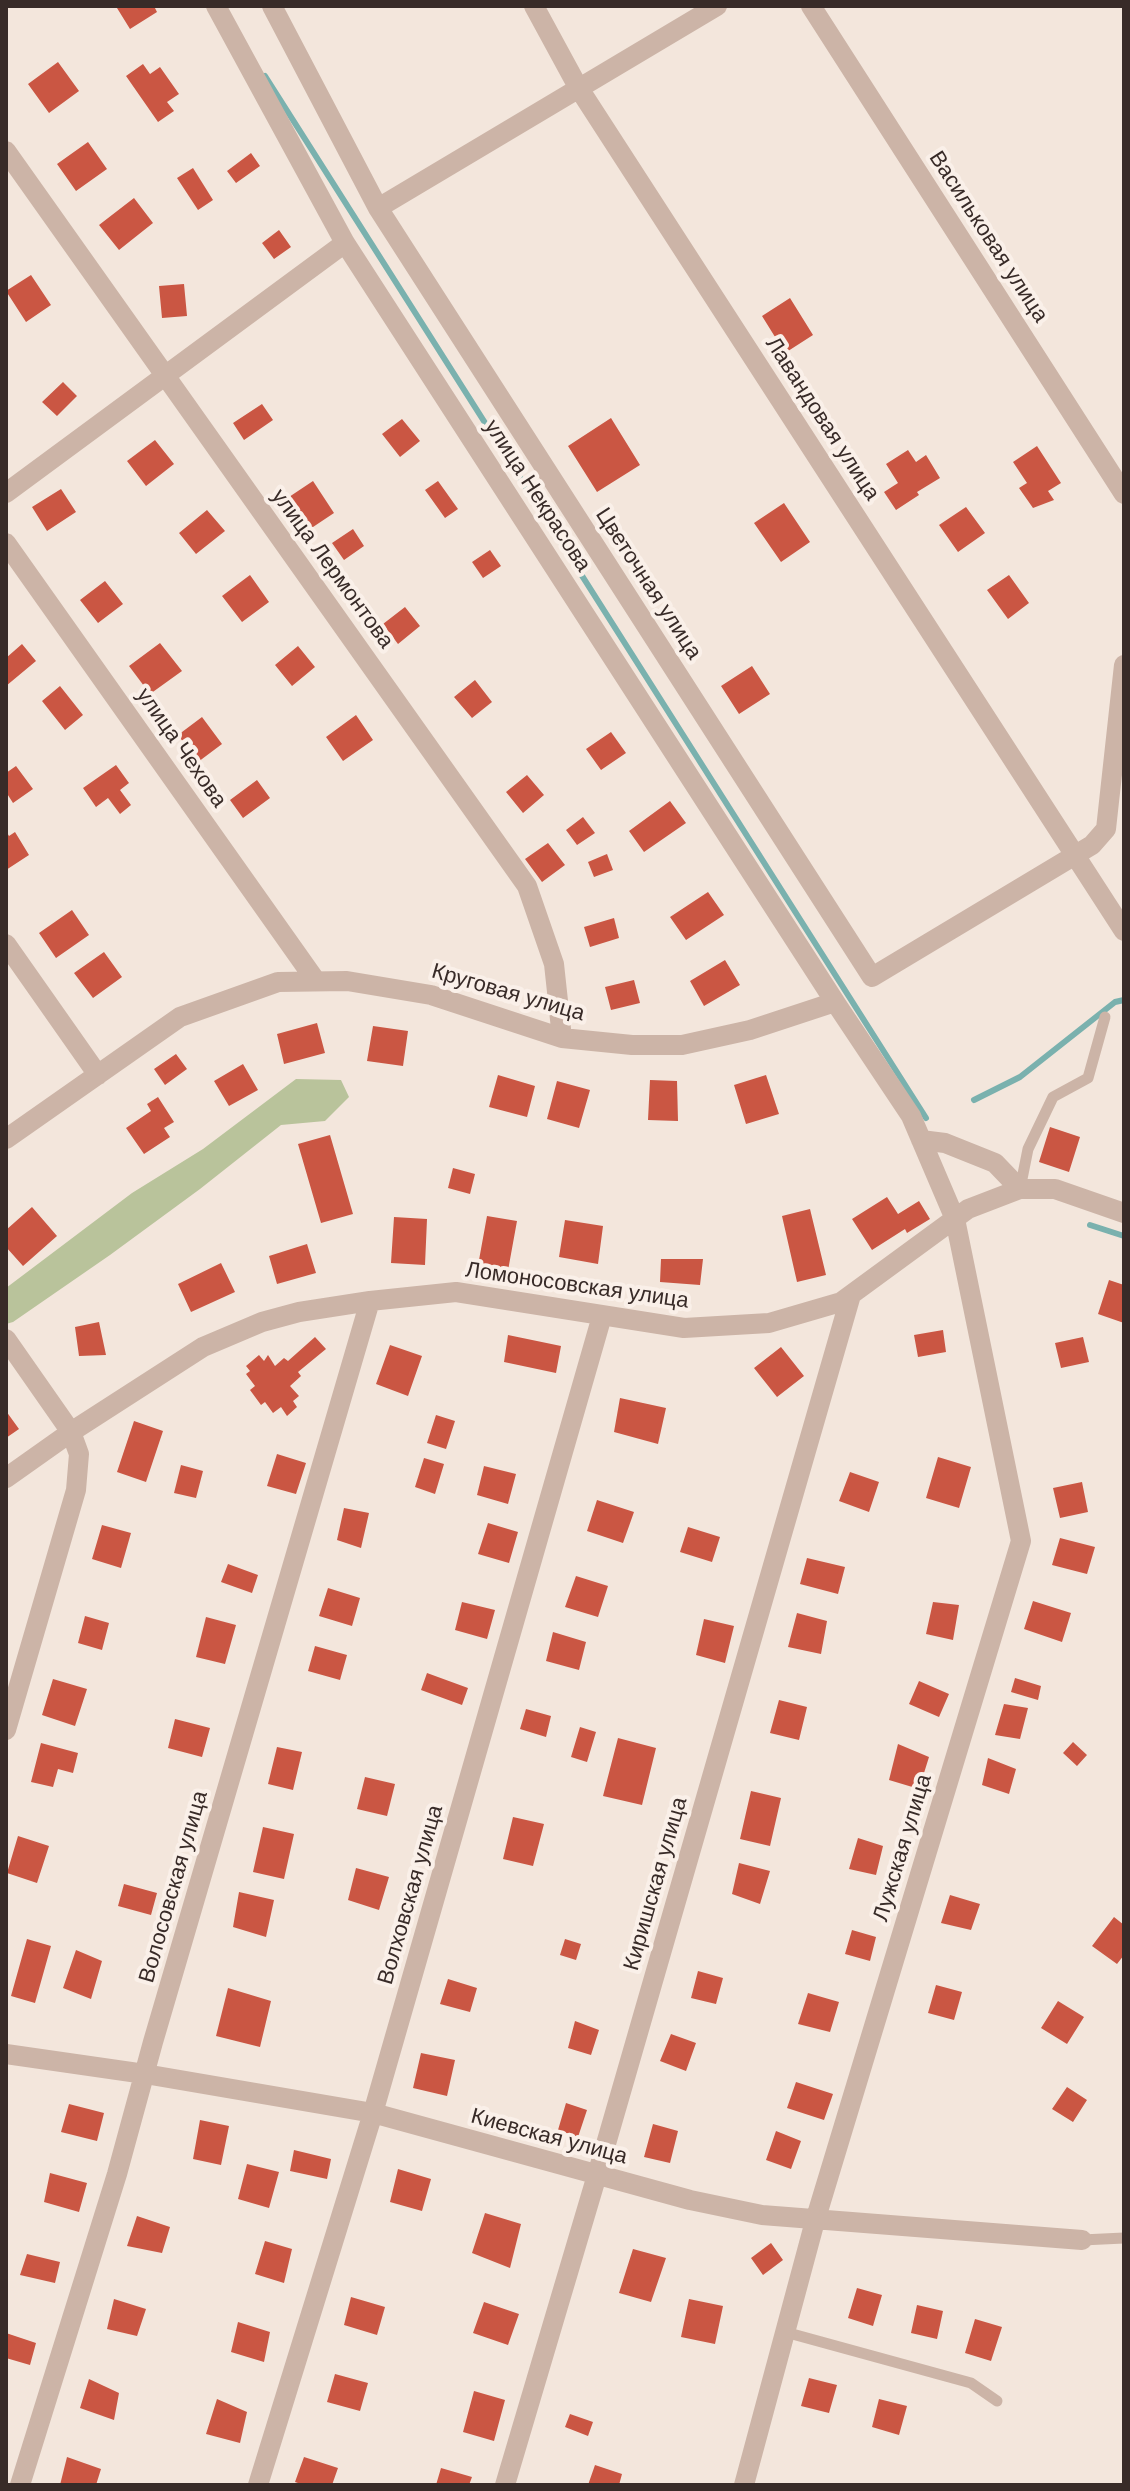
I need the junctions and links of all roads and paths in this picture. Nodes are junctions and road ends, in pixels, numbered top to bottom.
1 (216, 6) edge
2 (272, 6) edge
3 (534, 6) edge
4 (717, 6) edge
5 (811, 6) edge
6 (578, 87) junction
7 (6, 151) edge
8 (378, 208) junction
9 (345, 243) junction
10 (164, 375) junction
11 (6, 493) edge
12 (1124, 494) edge
13 (6, 543) edge
14 (1124, 665) edge
15 (1076, 854) junction
16 (1124, 931) edge
17 (6, 944) edge
18 (316, 981) junction
19 (835, 1002) junction
20 (1105, 1017) dead end
21 (562, 1038) junction
22 (98, 1075) junction
23 (6, 1139) edge
24 (921, 1140) junction
25 (1020, 1189) junction
26 (1124, 1213) edge
27 (955, 1219) junction
28 (851, 1295) junction
29 (370, 1301) junction
30 (602, 1316) junction
31 (6, 1339) edge
32 (71, 1432) junction
33 (6, 1478) edge
34 (6, 1730) edge
35 (6, 2054) edge
36 (145, 2074) junction
37 (373, 2113) junction
38 (597, 2175) junction
39 (815, 2221) junction
40 (1124, 2238) edge
41 (1082, 2240) joint
42 (785, 2332) junction
43 (997, 2401) dead end
44 (746, 2484) edge
45 (20, 2485) edge
46 (258, 2485) edge
47 (505, 2485) edge

1 - 9 street, улица Некрасова
2 - 8 street, Цветочная улица
3 - 6 street, Лавандовая улица
4 - 6 street
5 - 12 street, Васильковая улица
6 - 8 street
6 - 15 street, Лавандовая улица
7 - 10 street, улица Лермонтова
8 - 15 street, Цветочная улица
9 - 10 street
9 - 19 street, улица Некрасова
10 - 11 street
10 - 21 street, улица Лермонтова
13 - 18 street, улица Чехова
14 - 15 street
15 - 16 street
17 - 22 street
18 - 21 street, Круговая улица
18 - 22 street, Круговая улица
19 - 21 street, Круговая улица
19 - 24 street
20 - 25 lane
22 - 23 street, Круговая улица
24 - 25 street
24 - 27 street
25 - 26 street, Ломоносовская улица
25 - 27 street, Ломоносовская улица
27 - 28 street, Ломоносовская улица
27 - 39 street, Лужская улица
28 - 30 street, Ломоносовская улица
28 - 38 street, Киришская улица
29 - 30 street, Ломоносовская улица
29 - 32 street, Ломоносовская улица
29 - 36 street, Волосовская улица
30 - 37 street, Волховская улица
31 - 32 street
32 - 33 street, Ломоносовская улица
32 - 34 street
35 - 36 street, Киевская улица
36 - 37 street, Киевская улица
36 - 45 street, Волосовская улица
37 - 38 street, Киевская улица
37 - 46 street, Волховская улица
38 - 39 street, Киевская улица
38 - 47 street, Киришская улица
39 - 41 street, Киевская улица
39 - 42 street, Лужская улица
40 - 41 lane
42 - 43 lane
42 - 44 street, Лужская улица

